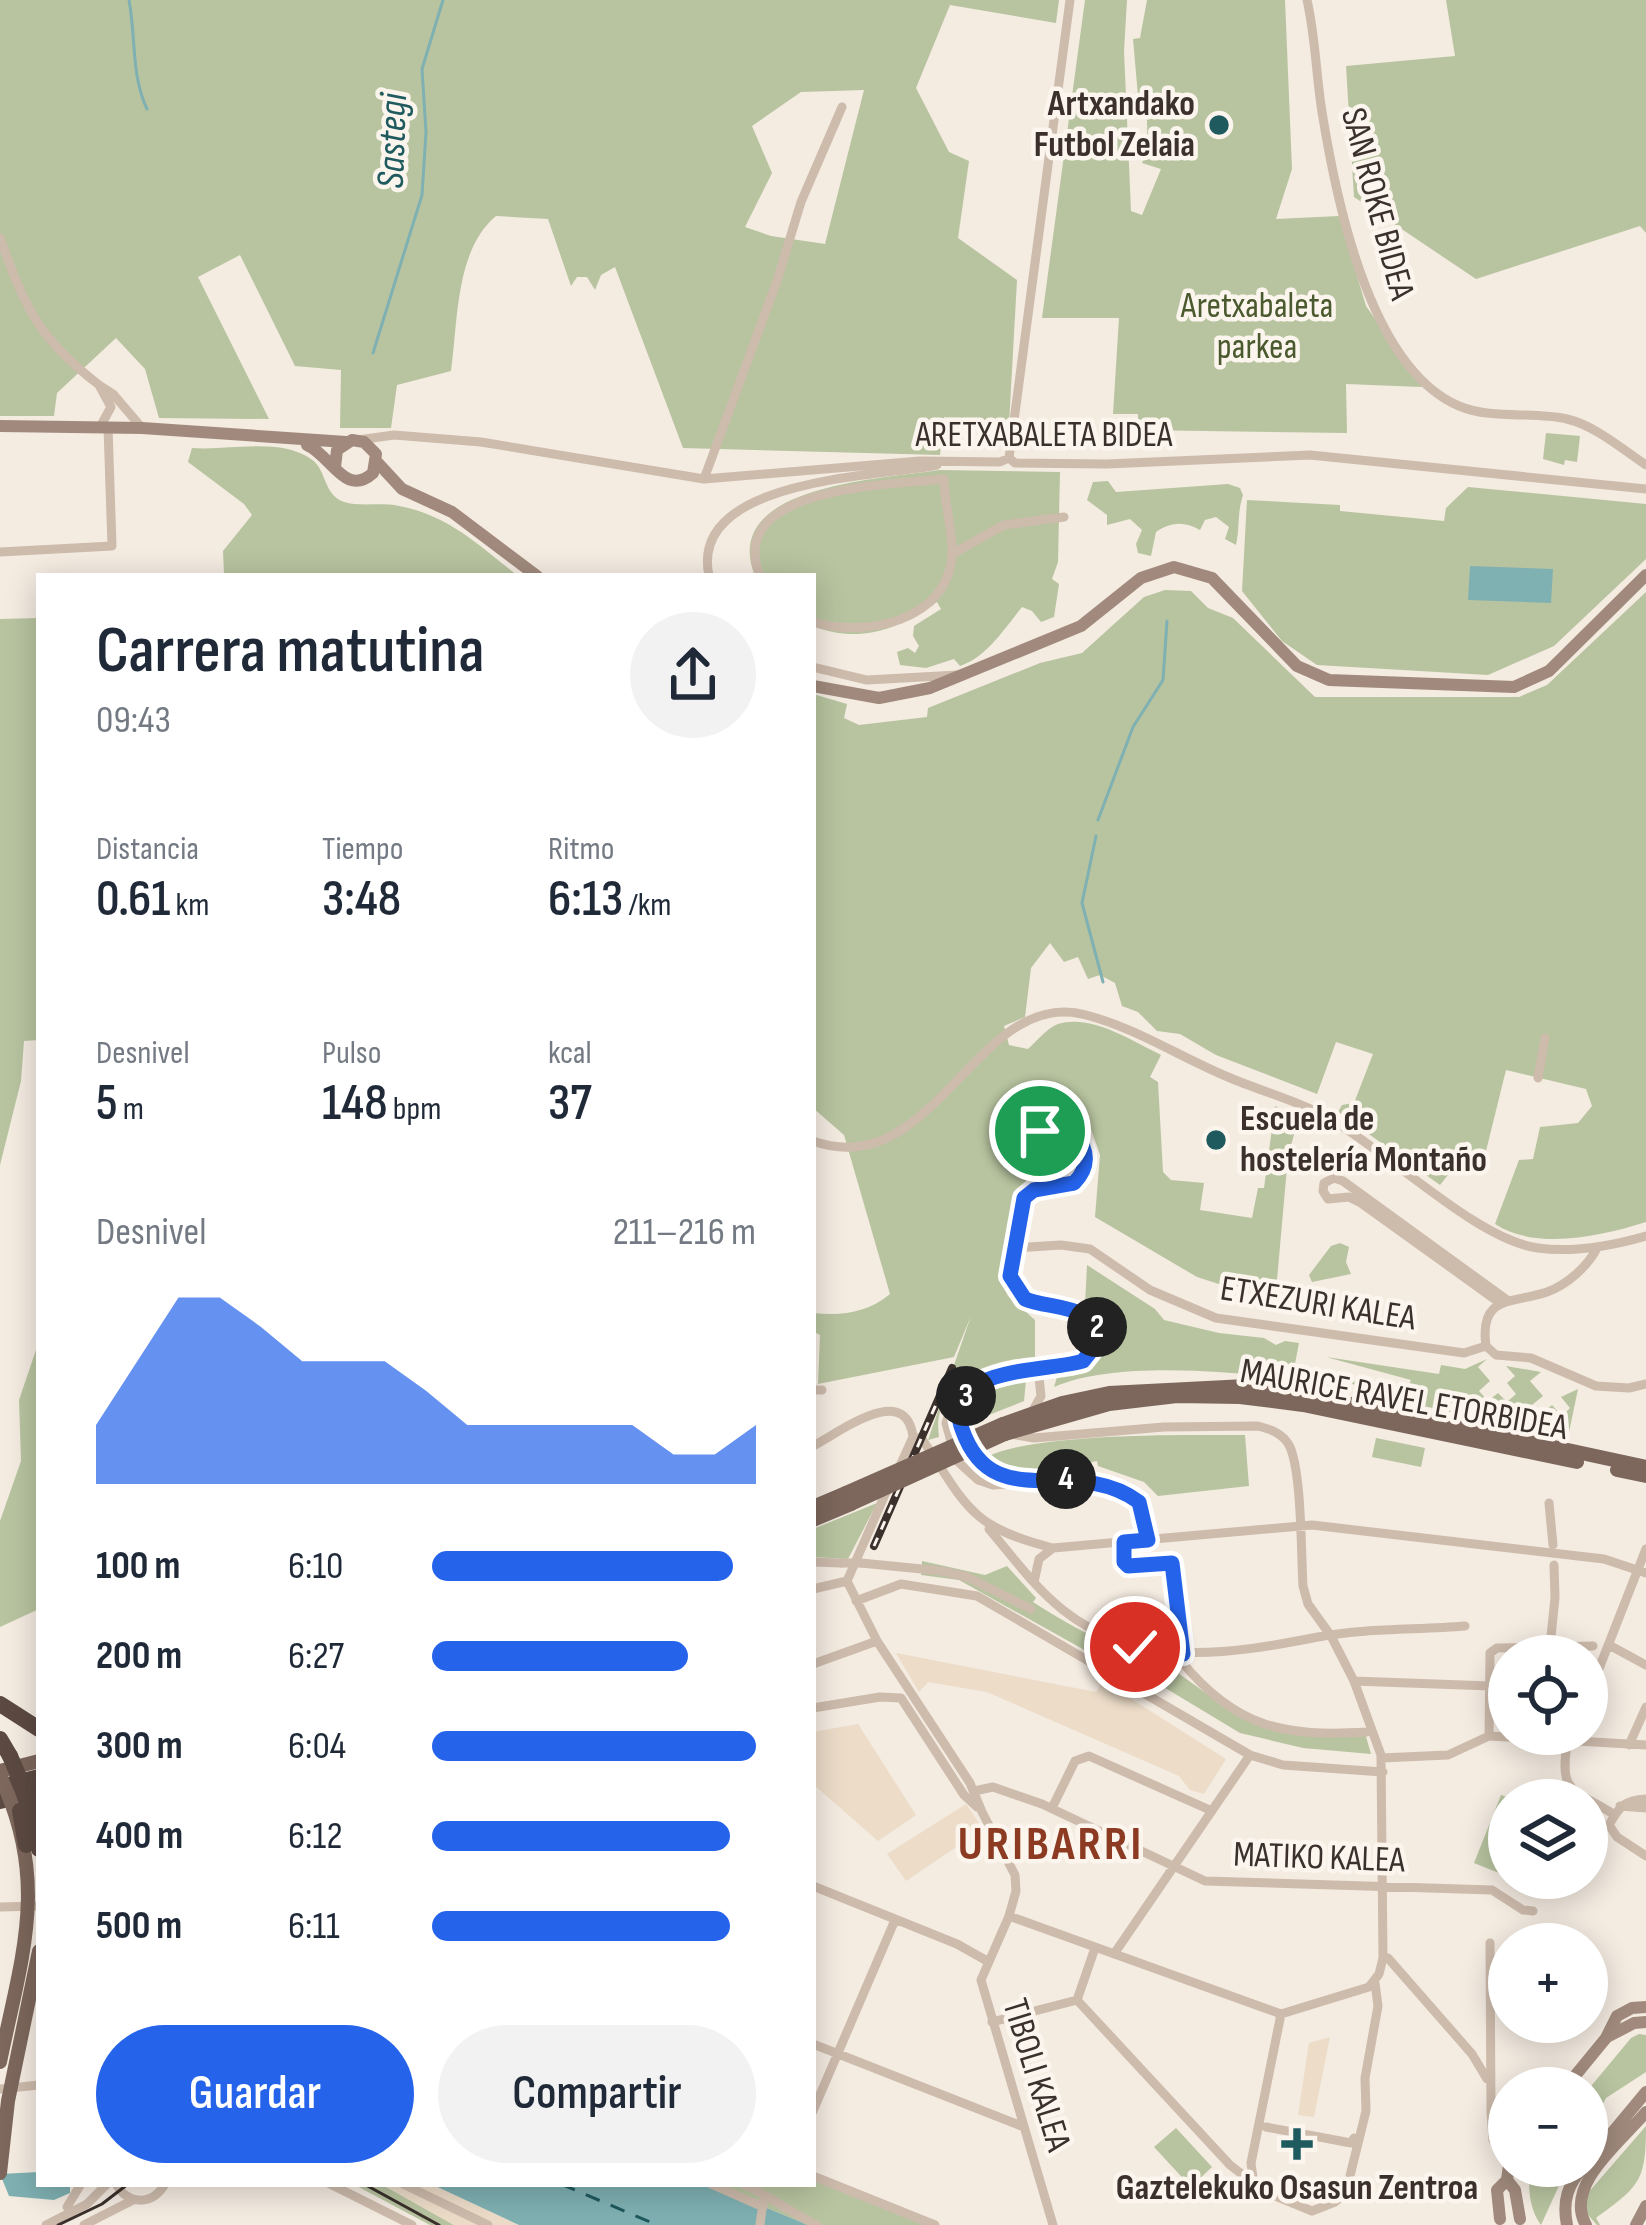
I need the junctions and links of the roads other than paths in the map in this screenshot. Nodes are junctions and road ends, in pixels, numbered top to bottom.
1 (1070, 0) edge
2 (1307, 0) edge
3 (842, 107) dead end
4 (0, 238) edge
5 (99, 385) junction
6 (0, 427) edge
7 (104, 427) junction
8 (142, 428) junction
9 (406, 436) junction
10 (289, 440) junction
11 (352, 441) junction
12 (1010, 458) junction
13 (945, 460) junction
14 (377, 461) junction
15 (1646, 465) edge
16 (335, 467) junction
17 (704, 479) junction
18 (359, 482) junction
19 (1646, 489) edge
20 (407, 492) junction
21 (1064, 517) dead end
22 (0, 552) edge
23 (952, 554) junction
24 (533, 573) edge
25 (708, 573) edge
26 (759, 573) edge
27 (1646, 575) edge
28 (816, 623) edge
29 (816, 668) edge
30 (963, 675) junction
31 (816, 687) edge
32 (1545, 1038) dead end
33 (1538, 1078) dead end
34 (1040, 1131) dead end
35 (816, 1142) edge
36 (1646, 1236) edge
37 (1597, 1248) junction
38 (1014, 1249) junction
39 (1504, 1302) junction
40 (1486, 1346) junction
41 (1038, 1368) junction
42 (1009, 1372) junction
43 (1646, 1384) edge
44 (1042, 1387) junction
45 (1062, 1403) junction
46 (1032, 1412) junction
47 (1004, 1429) junction
48 (913, 1436) junction
49 (816, 1444) edge
50 (904, 1457) junction
51 (1646, 1467) edge
52 (939, 1468) junction
53 (1646, 1477) edge
54 (1028, 1481) junction
55 (1550, 1503) dead end
56 (816, 1506) edge
57 (816, 1519) edge
58 (982, 1520) junction
59 (1300, 1527) junction
60 (1148, 1540) junction
61 (1124, 1542) junction
62 (1553, 1545) dead end
63 (1053, 1548) junction
64 (1646, 1550) edge
65 (816, 1562) edge
66 (1554, 1565) dead end
67 (1642, 1571) edge
68 (847, 1581) junction
69 (1034, 1582) junction
70 (816, 1588) edge
71 (856, 1601) junction
72 (1031, 1609) dead end
73 (1465, 1626) dead end
74 (1551, 1635) edge
75 (1331, 1636) junction
76 (877, 1641) junction
77 (1609, 1645) joint
78 (1182, 1658) junction
79 (816, 1663) edge
80 (1646, 1665) edge
81 (1354, 1681) junction
82 (1488, 1687) edge
83 (0, 1704) edge
84 (1646, 1707) edge
85 (816, 1708) edge
86 (36, 1727) edge
87 (1371, 1735) junction
88 (1488, 1737) edge
89 (1608, 1742) edge
90 (1629, 1745) junction
91 (1646, 1745) edge
92 (1250, 1755) junction
93 (1566, 1755) edge
94 (1382, 1759) junction
95 (2, 1761) edge
96 (36, 1761) edge
97 (1382, 1772) junction
98 (36, 1779) edge
99 (0, 1787) edge
100 (974, 1791) junction
101 (36, 1793) edge
102 (1646, 1798) edge
103 (0, 1801) edge
104 (1052, 1808) junction
105 (1646, 1808) edge
106 (1617, 1810) junction
107 (981, 1811) junction
108 (1212, 1811) junction
109 (32, 1847) edge
110 (1646, 1856) edge
111 (1176, 1866) junction
112 (1380, 1886) junction
113 (816, 1887) edge
114 (36, 1906) edge
115 (0, 1907) edge
116 (1533, 1911) dead end
117 (1009, 1916) junction
118 (895, 1920) junction
119 (1095, 1948) junction
120 (1114, 1954) junction
121 (988, 1962) junction
122 (1385, 1962) junction
123 (36, 1965) edge
124 (1375, 1982) junction
125 (1077, 2000) junction
126 (1646, 2007) edge
127 (1281, 2014) junction
128 (992, 2022) junction
129 (1646, 2022) edge
130 (1608, 2034) edge
131 (1608, 2037) edge
132 (1602, 2043) edge
133 (816, 2045) edge
134 (838, 2054) junction
135 (0, 2062) edge
136 (1582, 2067) edge
137 (1486, 2079) dead end
138 (36, 2085) edge
139 (0, 2089) edge
140 (1646, 2092) edge
141 (816, 2103) edge
142 (1646, 2112) edge
143 (1024, 2127) junction
144 (1267, 2127) dead end
145 (1354, 2138) dead end
146 (1608, 2138) edge
147 (1253, 2155) junction
148 (1223, 2158) junction
149 (0, 2174) edge
150 (816, 2177) edge
151 (1253, 2185) junction
152 (79, 2187) edge
153 (107, 2187) edge
154 (115, 2187) edge
155 (163, 2187) edge
156 (336, 2187) edge
157 (409, 2187) edge
158 (718, 2187) edge
159 (748, 2187) edge
160 (1498, 2187) edge
161 (1514, 2187) edge
162 (1569, 2187) edge
163 (133, 2200) junction
164 (1646, 2206) edge
165 (67, 2207) dead end
166 (1312, 2211) junction
167 (387, 2212) junction
168 (1498, 2222) edge
169 (1522, 2222) edge
170 (46, 2225) edge
171 (84, 2225) edge
172 (398, 2225) edge
173 (412, 2225) edge
174 (488, 2225) edge
175 (760, 2225) edge
176 (817, 2225) edge
177 (935, 2225) edge
178 (1053, 2225) edge
179 (1311, 2225) edge
180 (1568, 2225) edge
181 (1586, 2225) edge
182 (1636, 2225) edge

1 - 12 street
2 - 15 street, SAN ROKE BIDEA
3 - 17 street
4 - 5 street
5 - 7 street
5 - 8 street
6 - 7 street
7 - 8 street
7 - 22 street
8 - 10 street
9 - 11 street, ARETXABALETA BIDEA
9 - 14 street
9 - 17 street, ARETXABALETA BIDEA
10 - 11 street
10 - 16 street
11 - 14 street
11 - 16 street
12 - 13 street, ARETXABALETA BIDEA
12 - 19 street, ARETXABALETA BIDEA
13 - 17 street, ARETXABALETA BIDEA
13 - 25 street
14 - 18 street
14 - 20 street
16 - 18 street
18 - 20 street
20 - 24 street
21 - 23 street
23 - 26 street
23 - 28 street
27 - 30 street
29 - 30 street
30 - 31 street
32 - 33 street
34 - 38 street
35 - 37 street
36 - 37 street
37 - 39 street
38 - 40 street, ETXEZURI KALEA
38 - 41 street
39 - 39 street
39 - 40 street
40 - 43 street, ETXEZURI KALEA
41 - 42 street
41 - 44 street
42 - 54 street
42 - 54 street
44 - 45 street
44 - 46 street
45 - 46 main road, MAURICE RAVEL ETORBIDEA
45 - 51 main road, MAURICE RAVEL ETORBIDEA
46 - 47 main road, MAURICE RAVEL ETORBIDEA
47 - 53 main road, MAURICE RAVEL ETORBIDEA
47 - 56 main road, MAURICE RAVEL ETORBIDEA, bridge
47 - 57 main road, MAURICE RAVEL ETORBIDEA, bridge
47 - 59 street
48 - 49 street
48 - 50 street
48 - 52 street
50 - 52 street
50 - 68 street
52 - 58 street
54 - 60 street
55 - 62 street
58 - 63 street
58 - 69 street
59 - 60 street
59 - 67 street
59 - 75 street
60 - 61 street
61 - 63 street
61 - 78 street
63 - 69 street
64 - 67 street
65 - 72 street, bridge
66 - 74 street
67 - 77 street
68 - 70 street
68 - 71 street, TIBOLI KALEA
69 - 78 street
71 - 76 street, TIBOLI KALEA
71 - 92 street
73 - 75 street
75 - 78 street
75 - 81 street
76 - 79 street
76 - 100 street, TIBOLI KALEA
77 - 80 street
78 - 87 street
81 - 82 street
81 - 87 street
83 - 86 highway
84 - 90 street
85 - 107 street, TIBOLI KALEA
87 - 94 street
88 - 94 street
89 - 90 street
90 - 91 street
92 - 97 street
92 - 108 street
93 - 106 street
94 - 97 street
95 - 96 main road
95 - 109 highway, bridge
97 - 112 street
98 - 99 highway
100 - 104 street, MATIKO KALEA
100 - 107 street, TIBOLI KALEA
101 - 103 highway
102 - 106 street
104 - 108 street
104 - 111 street, MATIKO KALEA
105 - 106 street
106 - 110 street
107 - 117 street, TIBOLI KALEA
108 - 111 street
109 - 135 main road, bridge
111 - 112 street, MATIKO KALEA
111 - 120 street
112 - 116 street, MATIKO KALEA
112 - 122 street
113 - 118 street
114 - 115 street
117 - 119 street
117 - 121 street, TIBOLI KALEA
118 - 121 street
118 - 134 street
119 - 120 street
119 - 125 street
120 - 127 street
121 - 128 street, TIBOLI KALEA
122 - 124 street
122 - 137 street
123 - 149 main road, bridge
124 - 127 street
124 - 166 street
125 - 128 street
125 - 148 street
126 - 130 street
127 - 147 street
128 - 143 street, TIBOLI KALEA
129 - 131 street
132 - 136 street
133 - 134 street
134 - 141 street
134 - 143 street
138 - 139 street
140 - 146 street
142 - 181 street
143 - 178 street, TIBOLI KALEA
144 - 145 street
147 - 148 street
147 - 151 street
148 - 151 street
150 - 177 street
151 - 166 street
152 - 165 street
153 - 170 street
154 - 163 street
155 - 163 street
156 - 167 street
157 - 174 street
158 - 175 street
159 - 176 street
160 - 168 street
161 - 169 street
162 - 180 street
163 - 171 street
164 - 182 street
166 - 179 street
167 - 172 street
167 - 173 street
168 - 169 street

